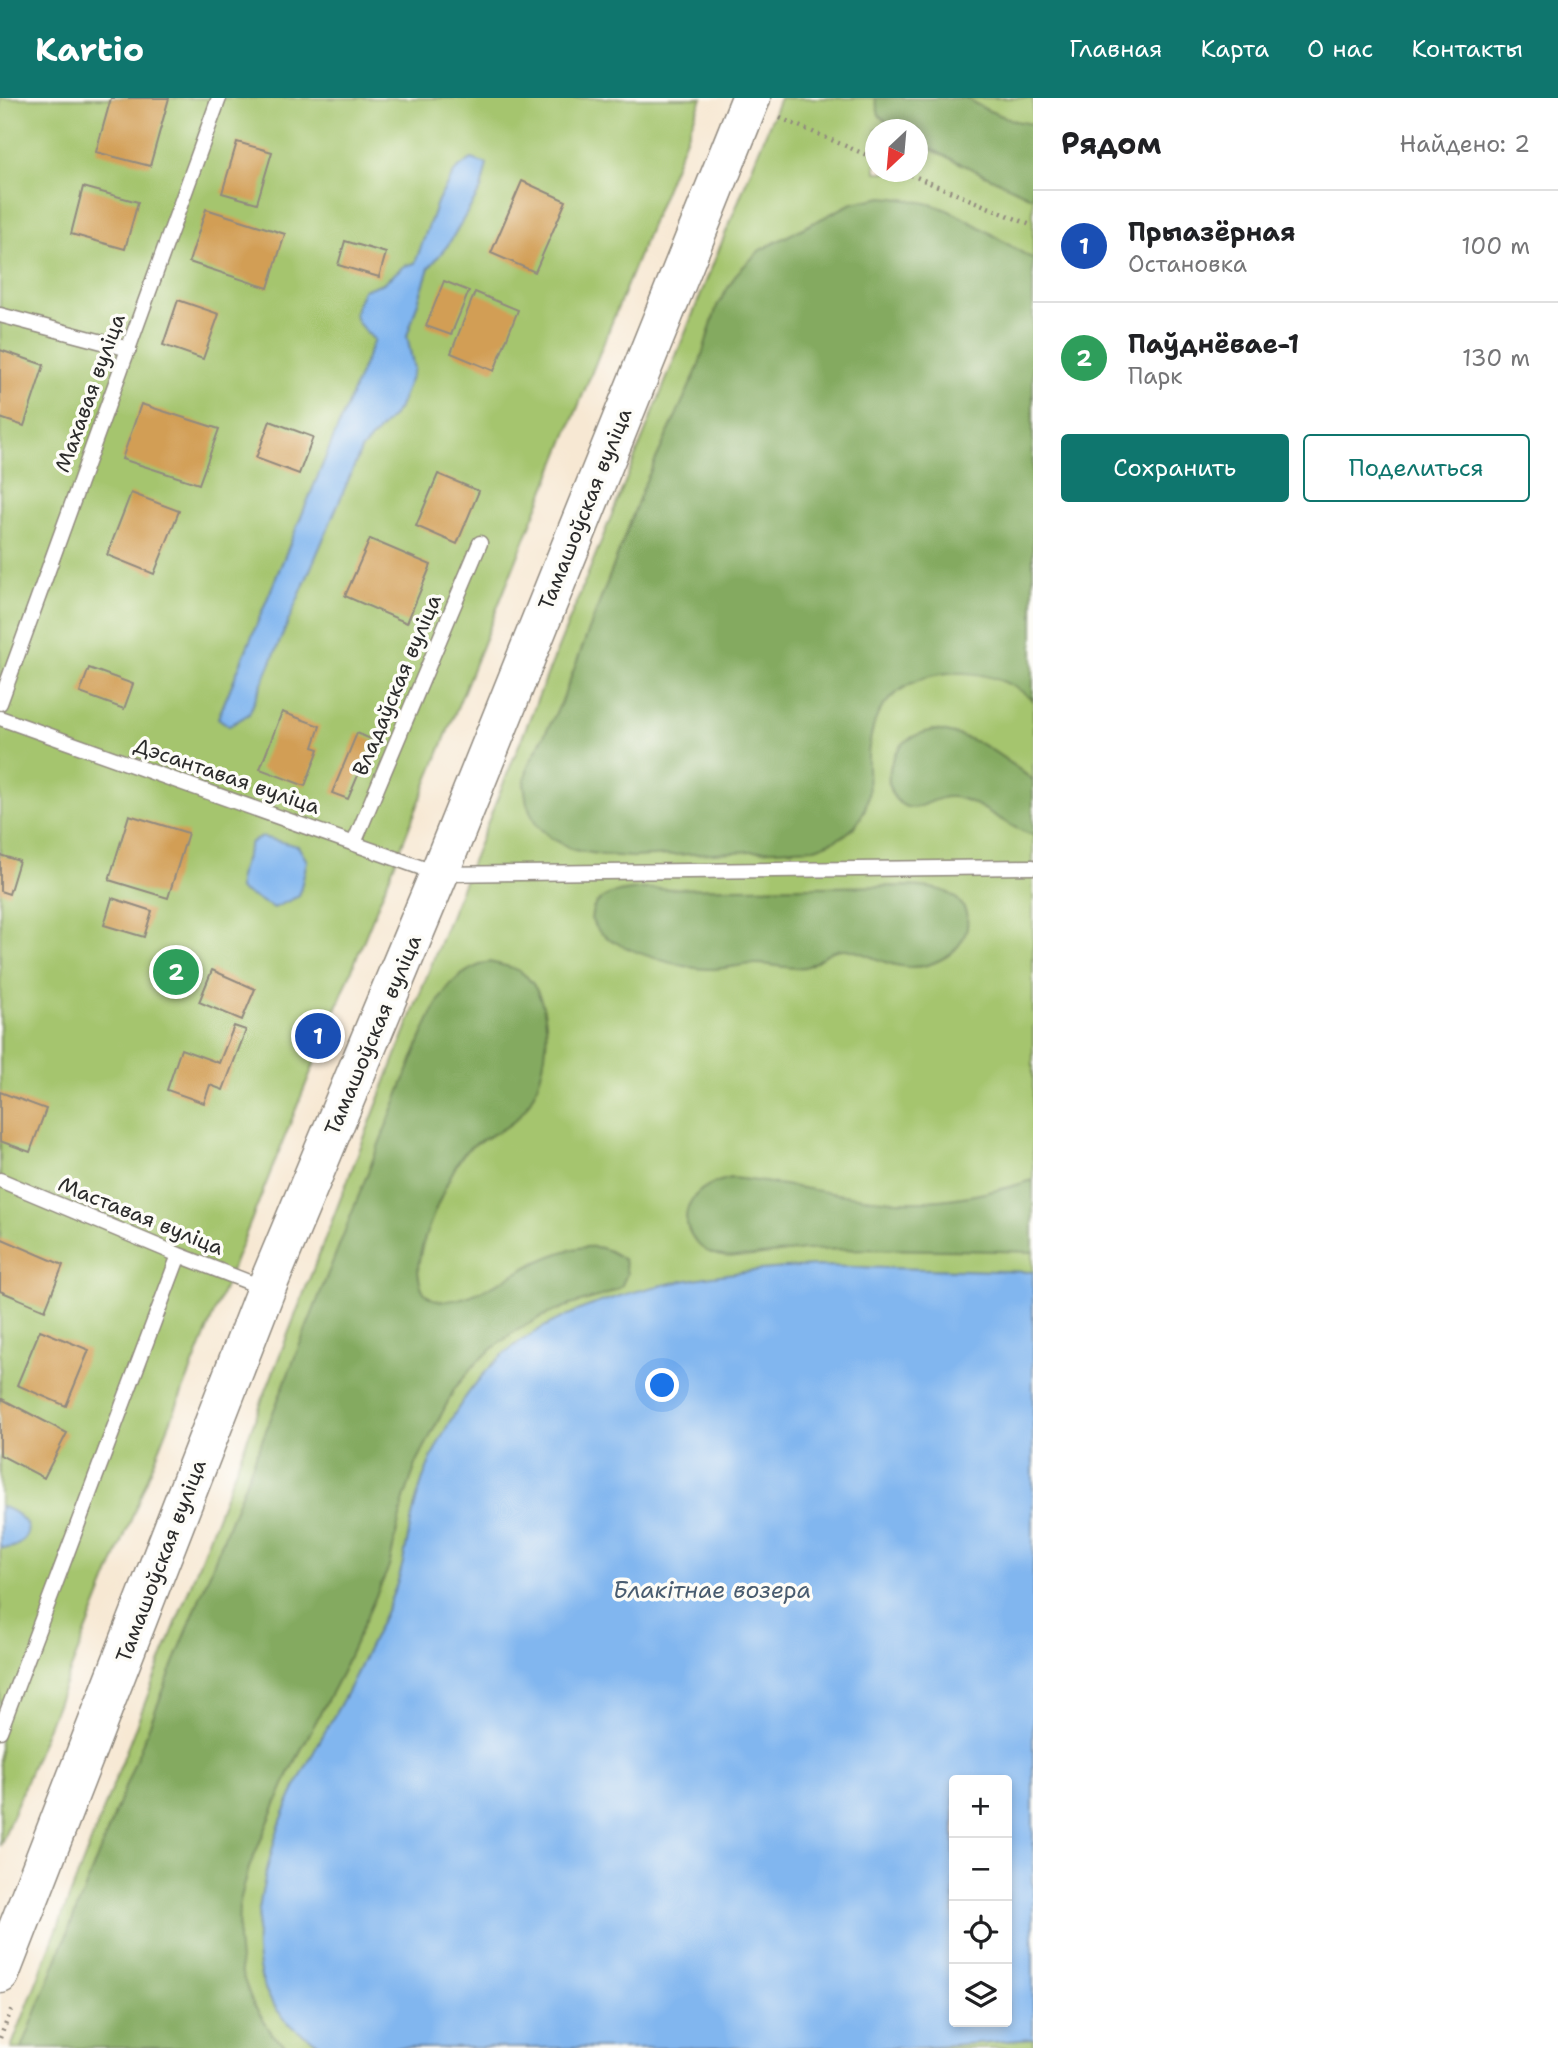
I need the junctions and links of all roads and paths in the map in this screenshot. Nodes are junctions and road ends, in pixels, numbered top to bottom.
1 (219, 98) edge
2 (750, 101) edge
3 (865, 154) edge
4 (928, 182) edge
5 (1033, 226) edge
6 (0, 315) edge
7 (129, 349) junction
8 (480, 542) dead end
9 (0, 703) edge
10 (0, 718) edge
11 (354, 844) junction
12 (1033, 867) edge
13 (439, 874) junction
14 (0, 1180) edge
15 (179, 1255) junction
16 (267, 1289) junction
17 (5, 1701) edge
18 (0, 1731) edge
19 (0, 1974) edge

1 - 7 lane, Махавая вуліца
2 - 3 path
2 - 13 main road, Тамашоўская вуліца
4 - 5 path
6 - 7 lane
7 - 9 lane, Махавая вуліца
8 - 11 lane, Владаўская вуліца
10 - 11 lane, Дэсантавая вуліца
11 - 13 lane, Дэсантавая вуліца
12 - 13 lane
13 - 16 main road, Тамашоўская вуліца
14 - 15 lane, Маставая вуліца
15 - 16 lane, Маставая вуліца
15 - 17 lane
16 - 19 main road, Тамашоўская вуліца
17 - 18 lane

